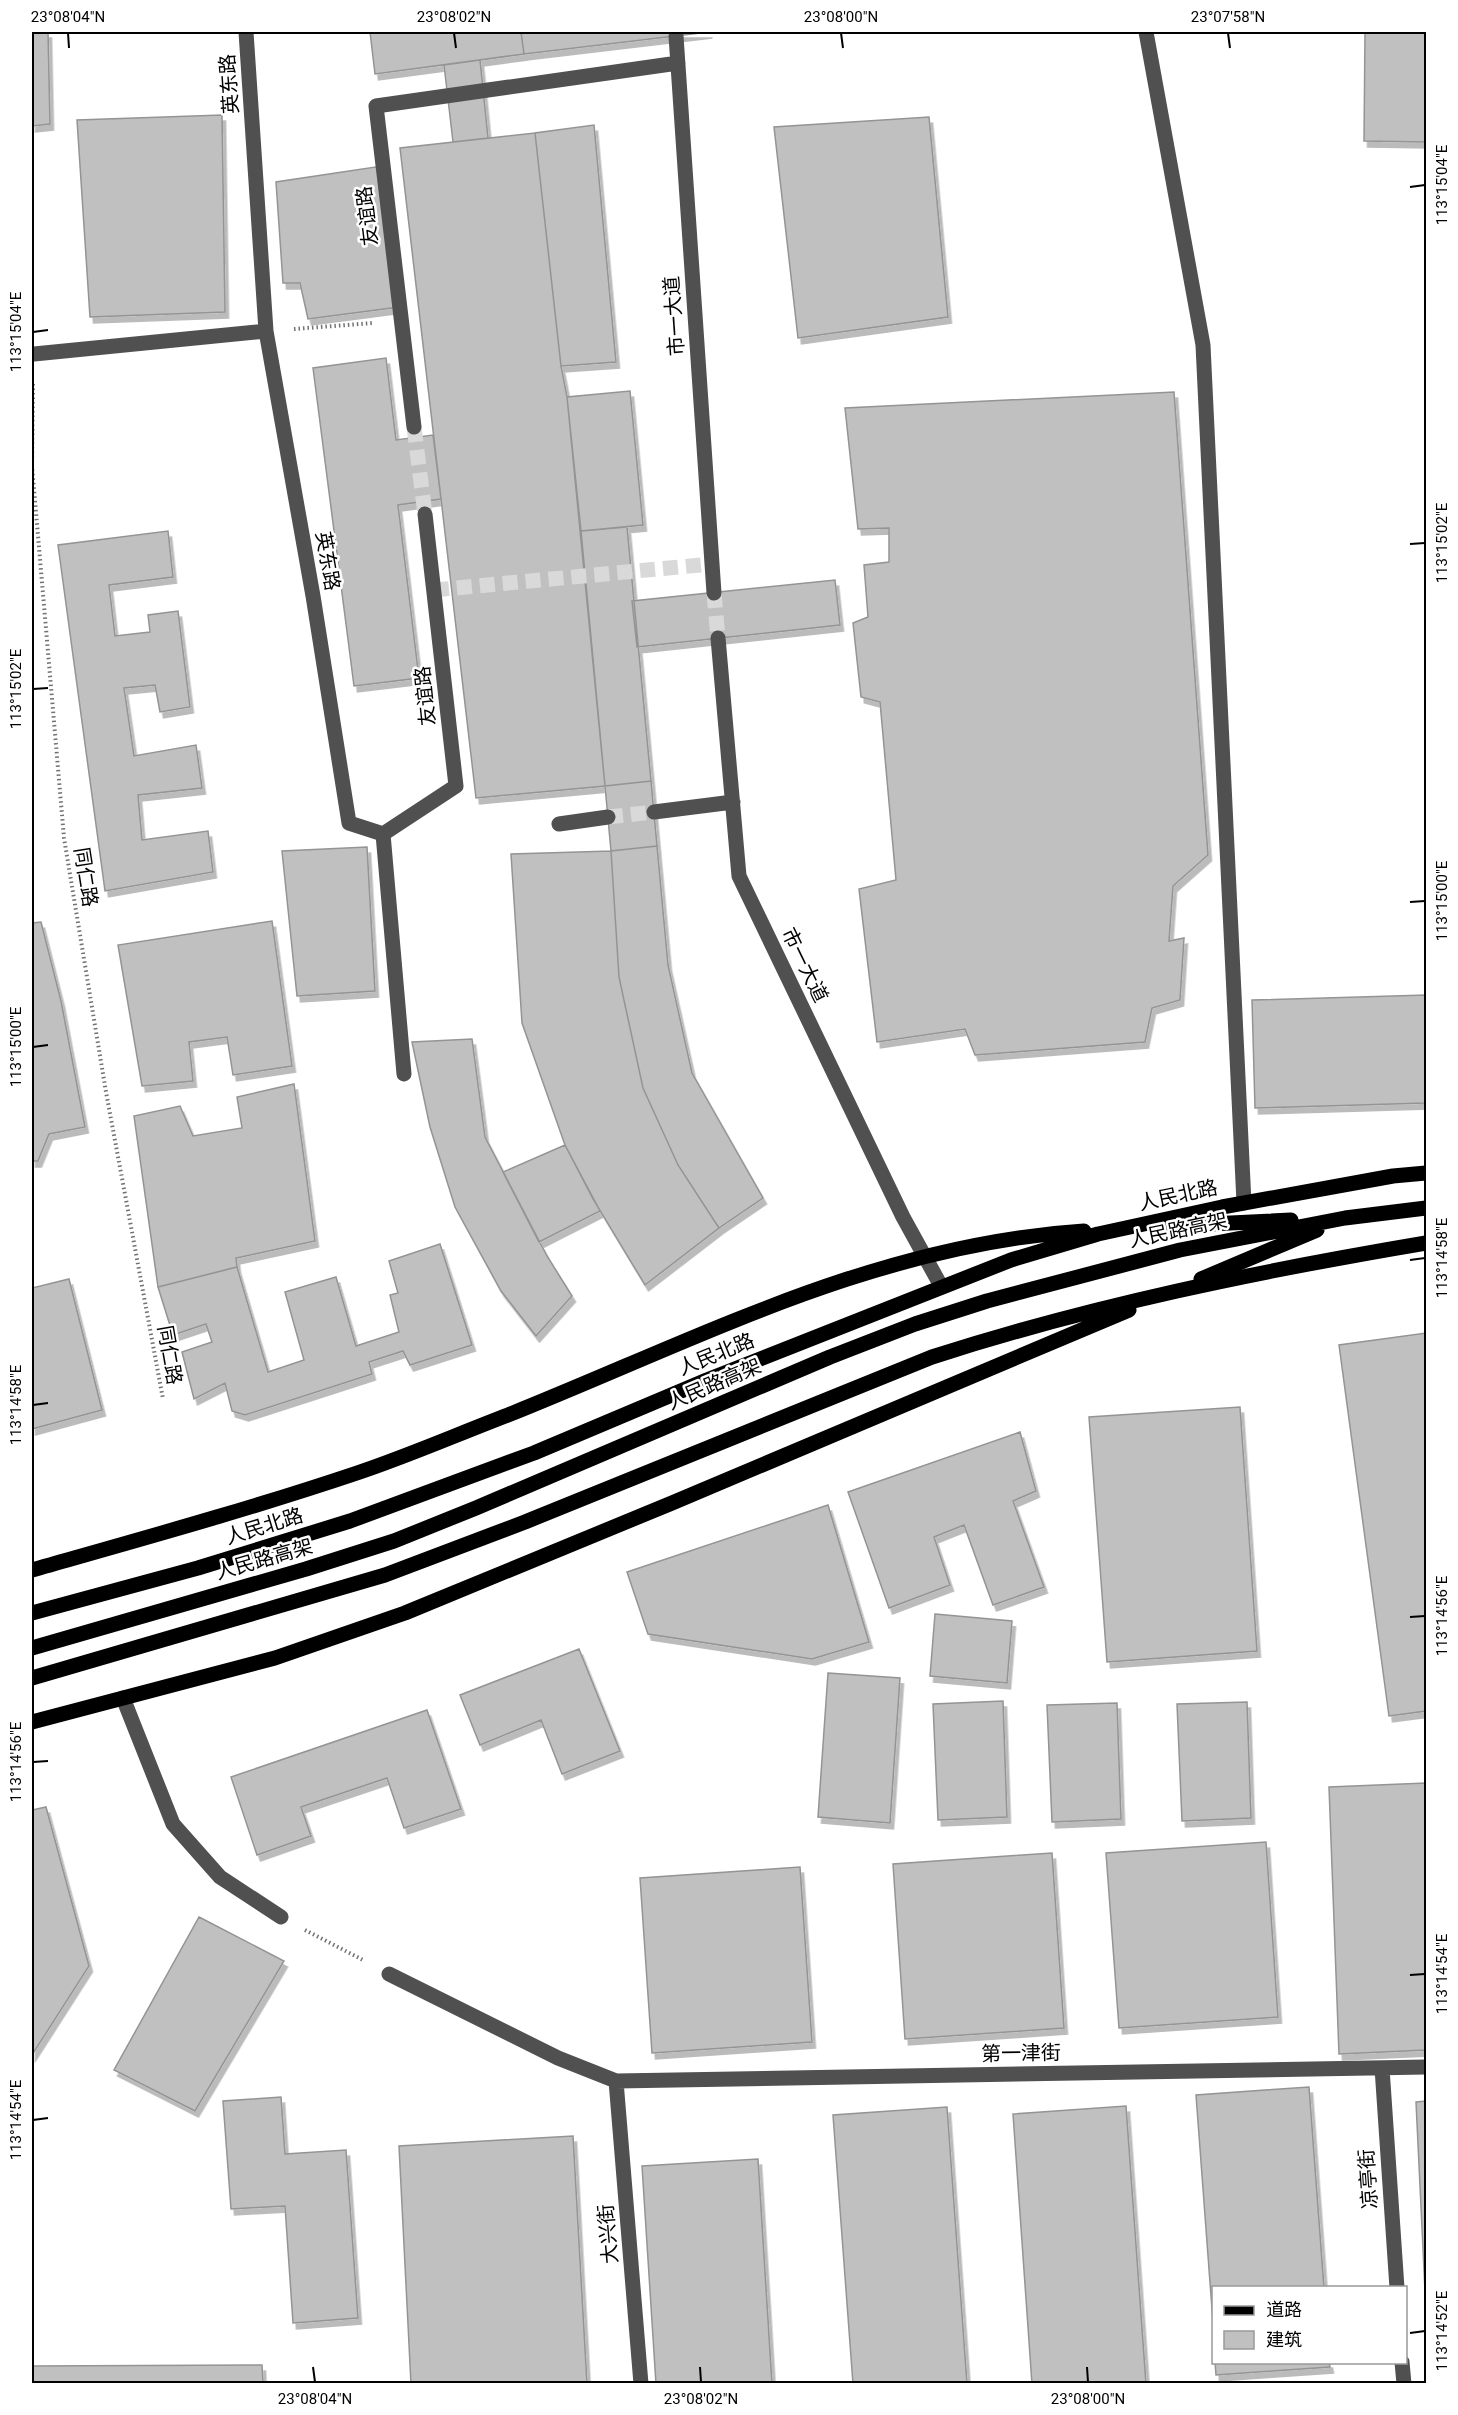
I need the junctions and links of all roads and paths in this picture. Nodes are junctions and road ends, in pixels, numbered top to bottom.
1 (246, 32) edge
2 (1146, 32) edge
3 (676, 36) dead end
4 (678, 63) junction
5 (401, 321) junction
6 (266, 331) junction
7 (34, 354) joint
8 (414, 427) tunnel mouth
9 (425, 514) tunnel mouth
10 (714, 593) tunnel mouth
11 (718, 638) tunnel mouth
12 (733, 802) junction
13 (654, 812) tunnel mouth
14 (608, 817) tunnel mouth
15 (559, 824) dead end
16 (383, 834) junction
17 (404, 1074) dead end
18 (1426, 1173) edge
19 (1244, 1203) junction
20 (1426, 1208) edge
21 (1345, 1218) junction
22 (1426, 1244) edge
23 (941, 1286) junction
24 (163, 1399) dead end
25 (32, 1570) edge
26 (32, 1613) edge
27 (32, 1648) edge
28 (32, 1678) edge
29 (123, 1698) junction
30 (32, 1722) edge
31 (281, 1917) joint
32 (389, 1974) joint
33 (1426, 2067) edge
34 (1382, 2068) junction
35 (616, 2081) junction
36 (1397, 2286) edge
37 (1402, 2364) edge
38 (641, 2384) edge
39 (1404, 2384) edge

1 - 6 street, 英东路
2 - 19 street
3 - 4 street, 市一大道
4 - 5 street, 友谊路
4 - 10 street, 市一大道
5 - 6 path
5 - 8 street, 友谊路
6 - 7 street
6 - 16 street, 英东路
7 - 24 path, 同仁路
9 - 16 street, 友谊路
11 - 12 street, 市一大道
12 - 13 street
12 - 23 street, 市一大道
14 - 15 street
16 - 17 street
18 - 19 main road, 人民北路
19 - 23 main road, 人民北路
20 - 21 main road, 人民路高架
21 - 25 main road
21 - 27 main road, 人民路高架
21 - 29 main road
22 - 28 main road
23 - 26 main road, 人民北路
29 - 30 main road
29 - 31 street
31 - 32 path
32 - 35 street
33 - 34 street, 第一津街
34 - 35 street, 第一津街
34 - 36 street, 凉亭街
35 - 38 street, 大兴街
37 - 39 street

